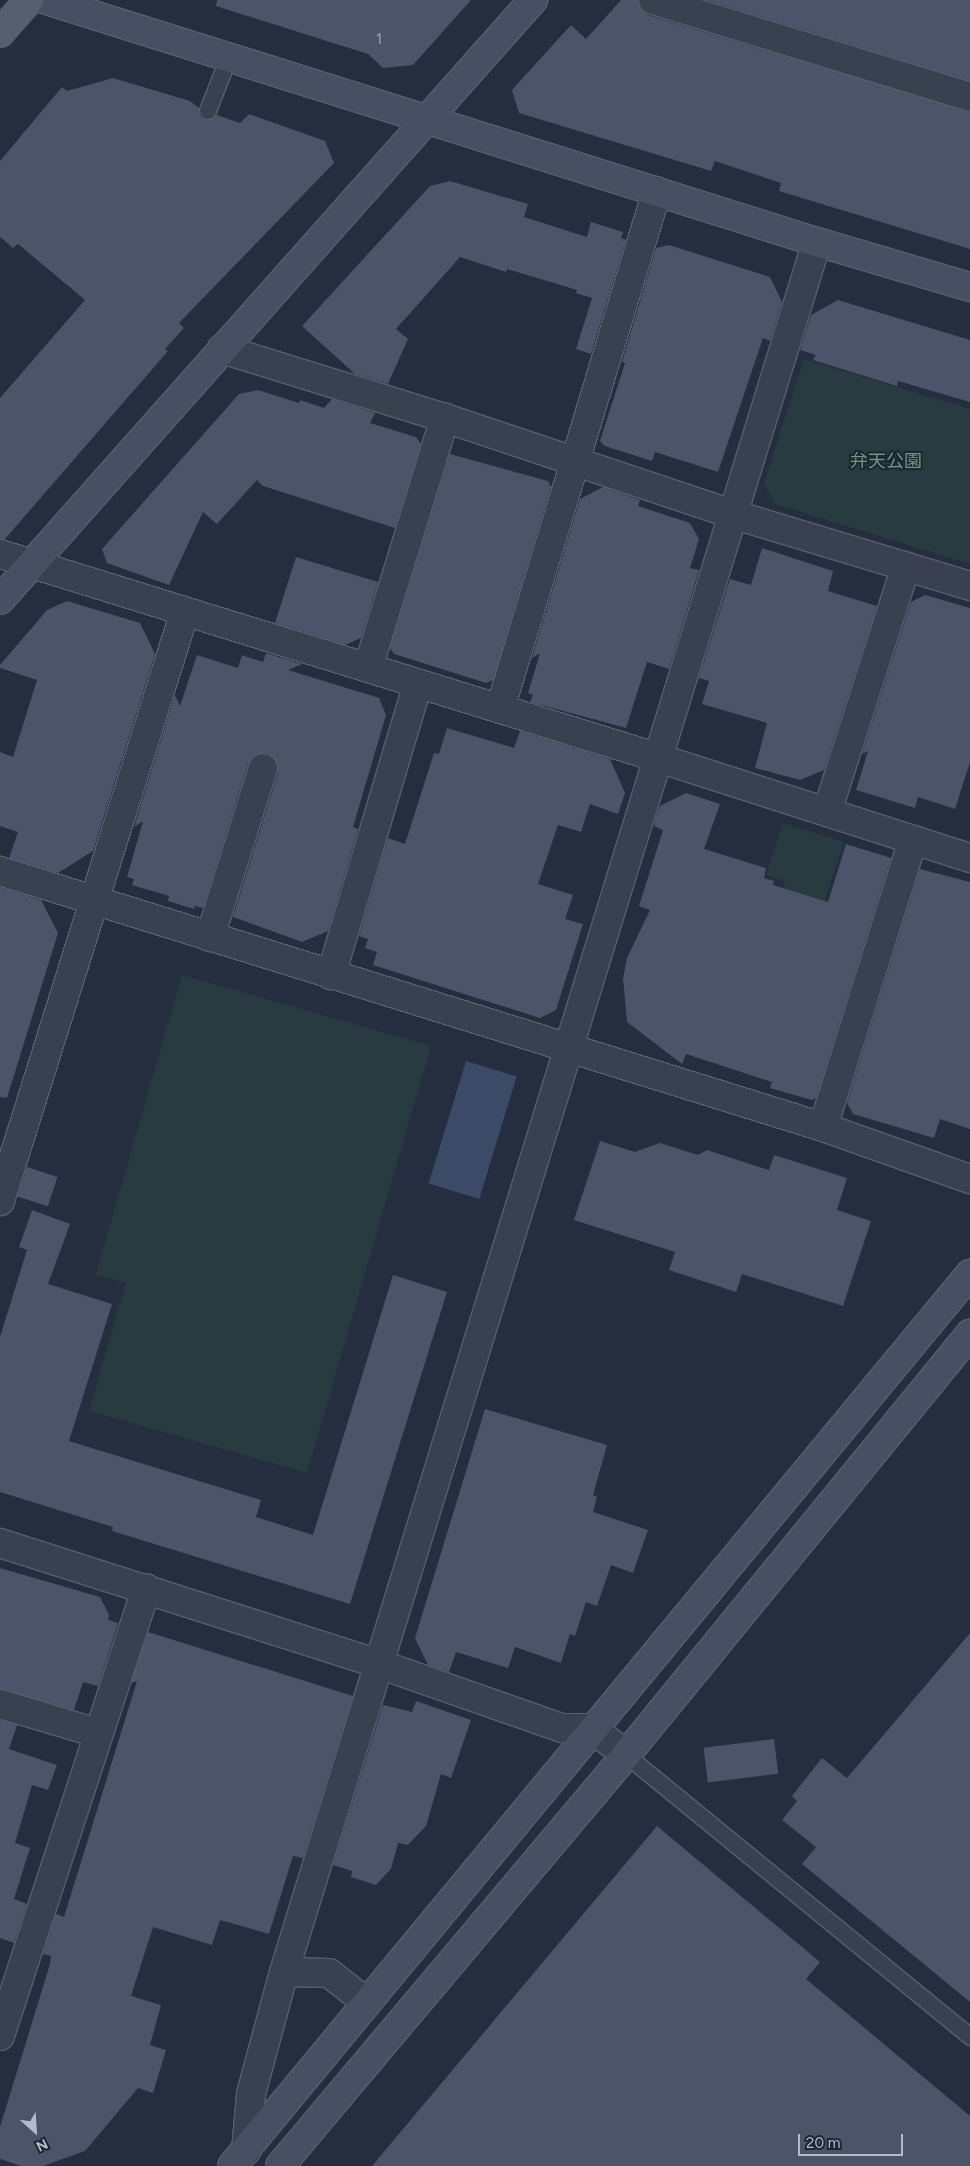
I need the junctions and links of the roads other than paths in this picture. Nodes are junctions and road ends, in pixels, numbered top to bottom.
1 (30, 0) edge
2 (46, 0) edge
3 (533, 0) edge
4 (653, 0) edge
5 (0, 33) edge
6 (229, 57) junction
7 (970, 97) edge
8 (208, 111) dead end
9 (427, 119) junction
10 (657, 191) junction
11 (817, 242) junction
12 (970, 287) edge
13 (222, 350) junction
14 (445, 418) junction
15 (576, 463) junction
16 (735, 514) junction
17 (0, 554) edge
18 (32, 564) junction
19 (906, 566) junction
20 (970, 586) edge
21 (0, 600) edge
22 (185, 611) junction
23 (368, 668) junction
24 (418, 684) junction
25 (500, 709) junction
26 (656, 758) junction
27 (263, 768) dead end
28 (827, 812) junction
29 (913, 840) junction
30 (970, 858) edge
31 (0, 871) edge
32 (94, 900) junction
33 (210, 937) junction
34 (331, 974) junction
35 (570, 1048) junction
36 (822, 1127) junction
37 (970, 1179) edge
38 (0, 1200) edge
39 (970, 1274) edge
40 (970, 1334) edge
41 (0, 1544) edge
42 (146, 1588) junction
43 (379, 1664) junction
44 (0, 1704) edge
45 (592, 1728) junction
46 (97, 1733) junction
47 (626, 1755) junction
48 (284, 1972) junction
49 (366, 2002) junction
50 (0, 2036) edge
51 (970, 2036) edge
52 (239, 2159) edge
53 (280, 2166) edge

1 - 5 main road
2 - 6 street
3 - 9 street
4 - 7 street
6 - 8 lane
6 - 9 street
9 - 10 street
9 - 13 street
10 - 11 street
10 - 15 street
11 - 12 street
11 - 16 street
13 - 14 street
13 - 18 street
14 - 15 street
14 - 23 street
15 - 16 street
15 - 25 street
16 - 19 street
16 - 26 street
17 - 18 street
18 - 21 street
18 - 22 street
19 - 20 street
19 - 28 street
22 - 23 street
22 - 32 street
23 - 24 street
24 - 25 street
24 - 34 street
25 - 26 street
26 - 28 street
26 - 35 street
27 - 33 street
28 - 29 street
29 - 30 street
29 - 36 street
31 - 32 street
32 - 33 street
32 - 38 street
33 - 34 street
34 - 35 street
35 - 36 street
35 - 43 street
36 - 37 street
39 - 45 street
40 - 47 street
41 - 42 street
42 - 43 street
42 - 46 street
43 - 45 street
43 - 48 street
44 - 46 street
45 - 47 street
45 - 49 street
46 - 50 street
47 - 51 lane
47 - 53 street
48 - 49 street
48 - 52 street
49 - 52 street

